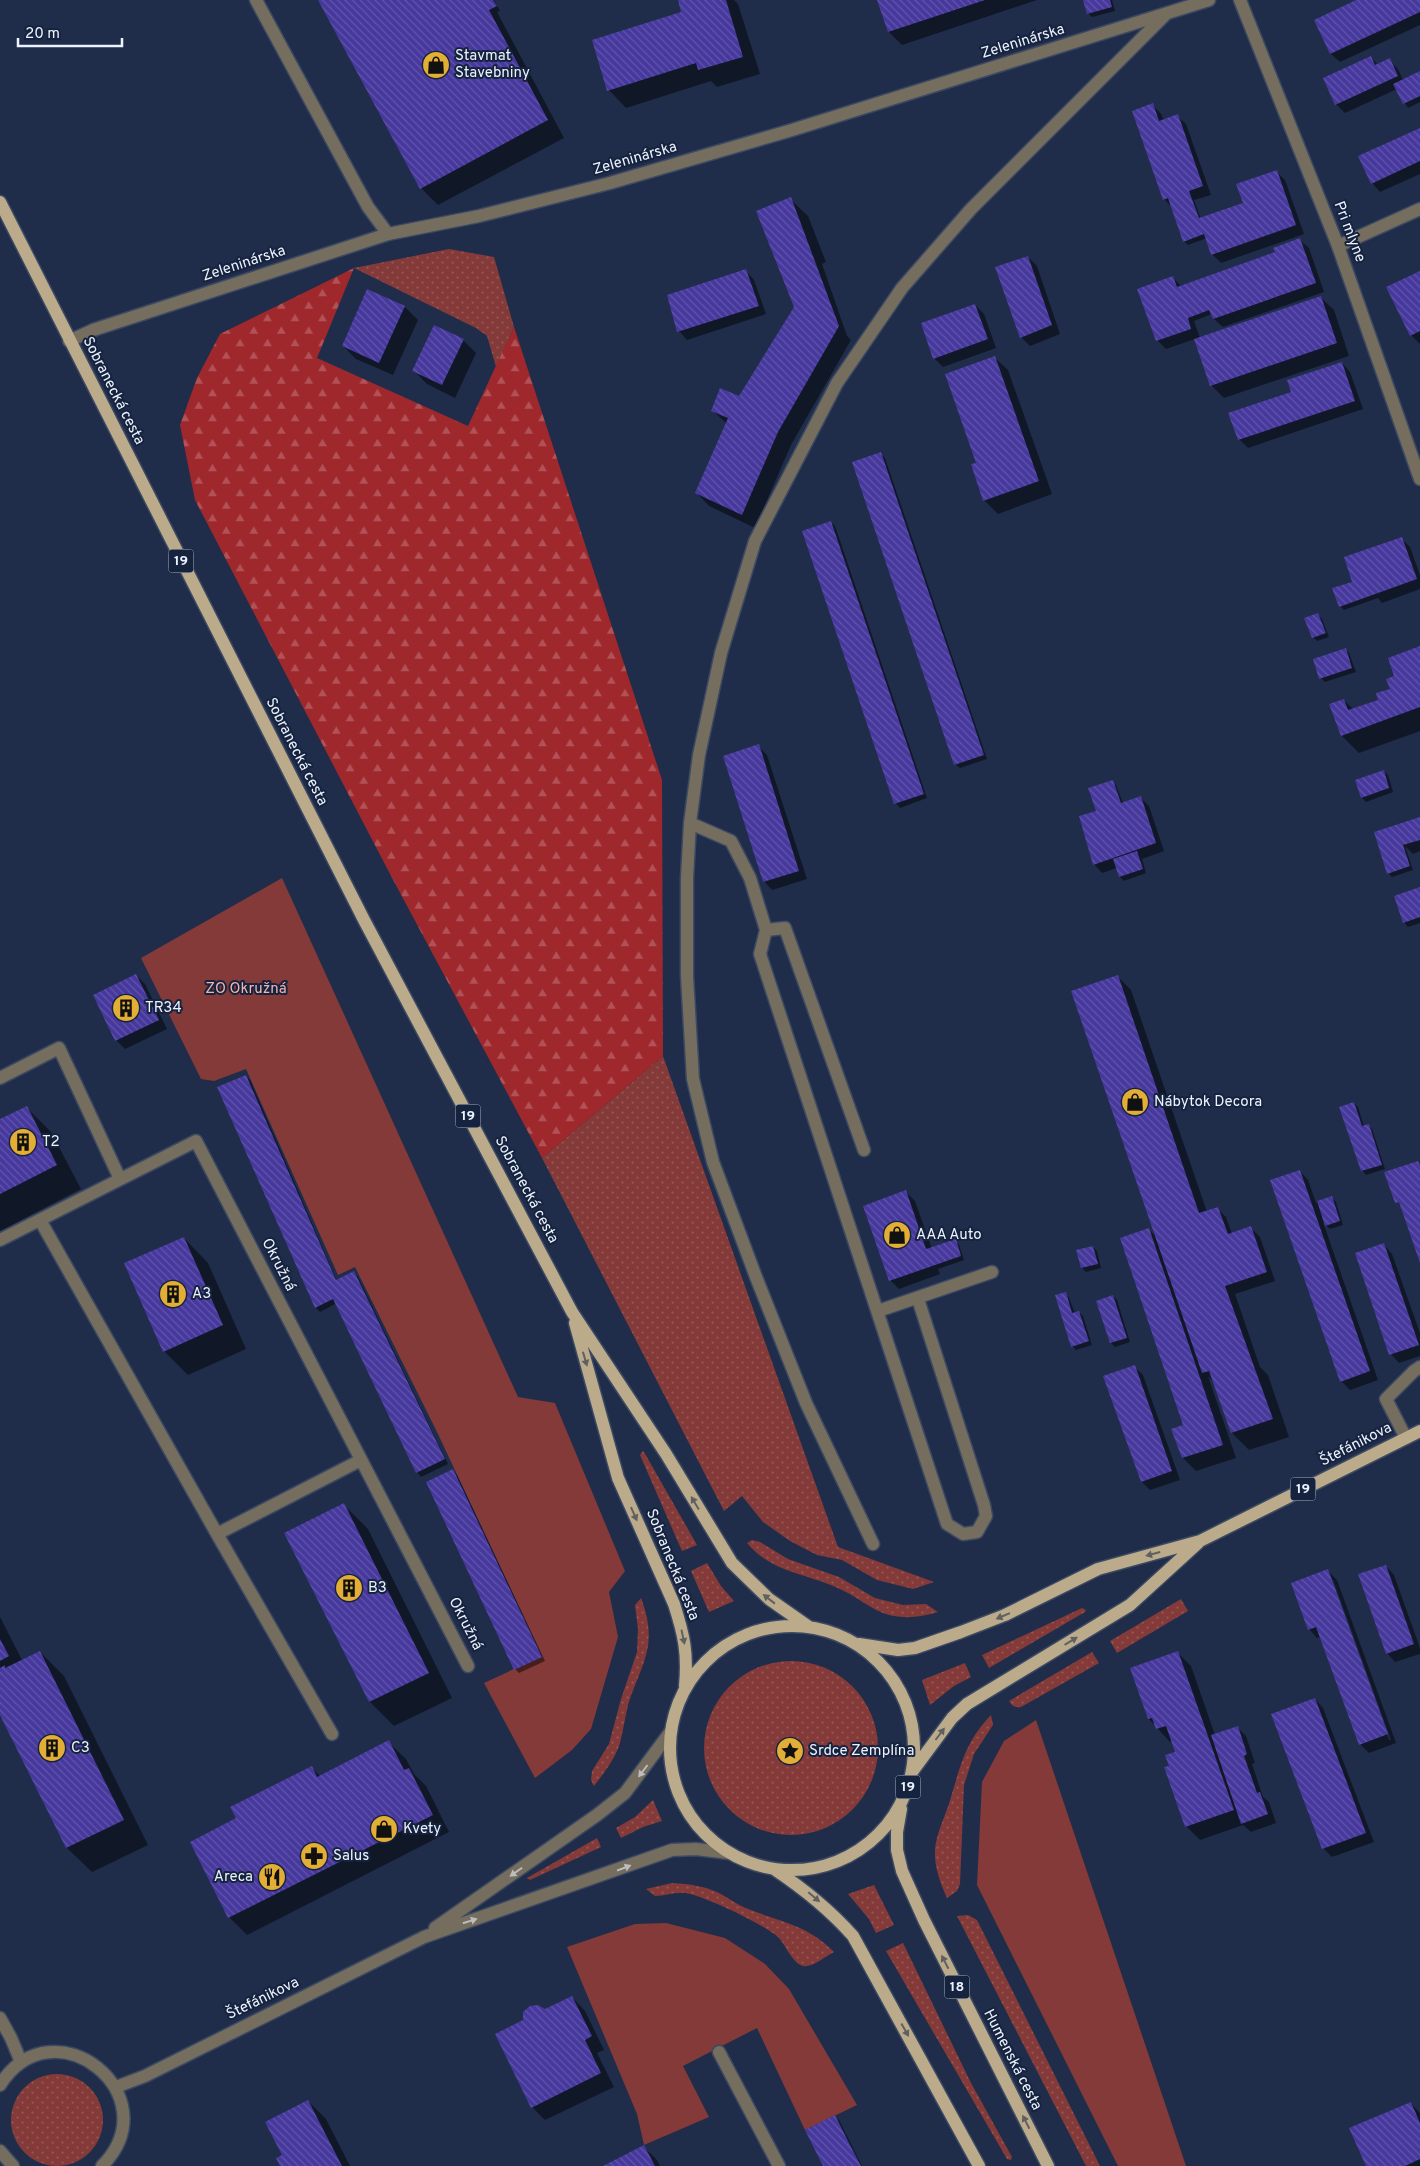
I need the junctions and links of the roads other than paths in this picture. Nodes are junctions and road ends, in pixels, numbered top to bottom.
1 (256, 0) edge
2 (1209, 0) edge
3 (1240, 0) edge
4 (1165, 15) junction
5 (0, 202) edge
6 (1420, 209) edge
7 (388, 234) junction
8 (1338, 246) junction
9 (69, 340) junction
10 (1420, 480) edge
11 (690, 823) junction
12 (766, 930) junction
13 (0, 1078) edge
14 (864, 1150) dead end
15 (120, 1179) junction
16 (40, 1220) junction
17 (0, 1240) edge
18 (992, 1272) dead end
19 (918, 1299) junction
20 (878, 1311) junction
21 (572, 1312) junction
22 (1420, 1367) edge
23 (1420, 1431) edge
24 (1406, 1438) junction
25 (361, 1460) junction
26 (217, 1534) junction
27 (1200, 1541) junction
28 (874, 1544) dead end
29 (809, 1628) junction
30 (854, 1643) junction
31 (468, 1666) dead end
32 (684, 1689) junction
33 (671, 1731) junction
34 (332, 1734) dead end
35 (911, 1773) junction
36 (902, 1800) junction
37 (729, 1853) junction
38 (774, 1869) junction
39 (424, 1937) junction
40 (0, 2018) edge
41 (719, 2052) dead end
42 (21, 2062) junction
43 (0, 2085) edge
44 (116, 2087) junction
45 (0, 2151) edge
46 (13, 2166) edge
47 (102, 2166) edge
48 (779, 2166) edge
49 (979, 2166) edge
50 (1048, 2166) edge

1 - 7 street
2 - 4 street, Zeleninárska
3 - 8 street, Pri mlyne
4 - 7 street, Zeleninárska
4 - 11 street
5 - 9 main road, Sobranecká cesta / 19
6 - 8 street
7 - 9 street, Zeleninárska
8 - 10 street, Pri mlyne
9 - 21 main road, Sobranecká cesta / 19
11 - 12 street
11 - 28 street
12 - 14 street
12 - 20 street
13 - 15 street
15 - 16 street
15 - 25 street, Okružná
16 - 17 street
16 - 26 street
18 - 19 street
19 - 20 street
19 - 20 street
29 -> 21 main road, Sobranecká cesta / 19
21 -> 32 main road, Sobranecká cesta / 19
22 - 24 street
23 - 24 main road, Štefánikova / 19
24 - 27 main road, Štefánikova / 19
25 - 26 street
25 - 31 street, Okružná
26 - 34 street
27 -> 30 main road, 19
35 -> 27 main road, 19
29 - 30 main road, 19
29 - 32 main road, 19
30 - 35 main road, 19
32 - 33 main road, 19
33 - 37 main road, 19
33 -> 39 street, Štefánikova
35 - 36 main road, 19
36 - 38 main road, 19
50 -> 36 main road, Humenská cesta / 18
37 - 38 main road, 19
39 -> 37 street, Štefánikova
38 -> 49 main road
39 - 44 street, Štefánikova
40 - 42 street
41 - 48 street
42 - 43 street
42 - 44 street
44 - 47 street
45 - 46 street

